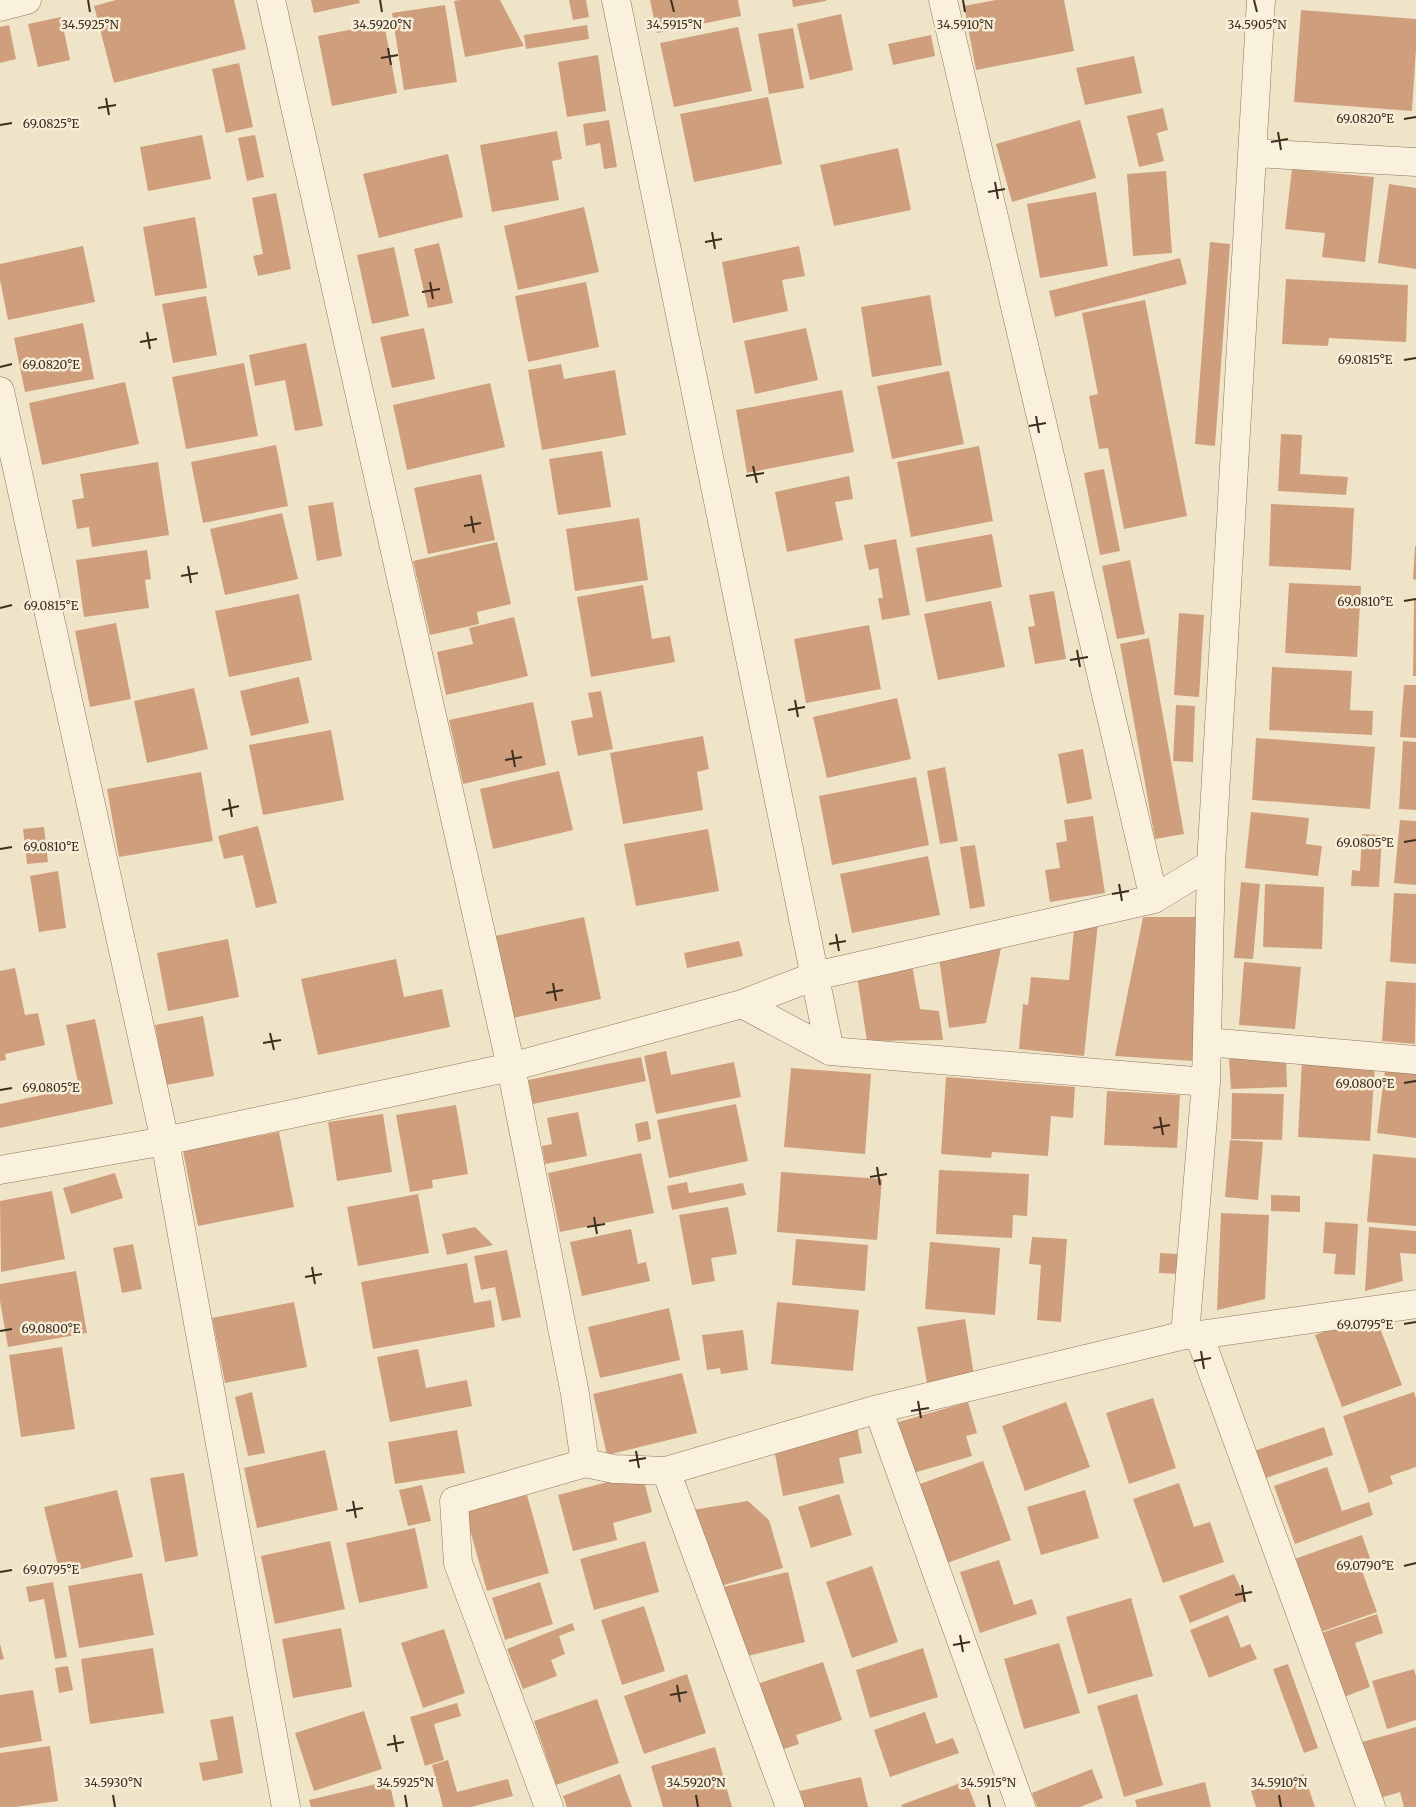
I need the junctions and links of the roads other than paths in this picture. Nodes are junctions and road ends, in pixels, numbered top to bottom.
1 (28, 0) edge
2 (271, 0) edge
3 (616, 0) edge
4 (943, 0) edge
5 (1261, 0) edge
6 (0, 7) edge
7 (1252, 153) junction
8 (1416, 162) edge
9 (0, 391) edge
10 (1211, 864) junction
11 (1154, 899) junction
12 (815, 976) junction
13 (742, 1004) junction
14 (1207, 1042) junction
15 (830, 1052) junction
16 (1416, 1060) edge
17 (511, 1067) junction
18 (1206, 1082) junction
19 (165, 1141) junction
20 (0, 1170) edge
21 (1415, 1307) edge
22 (1192, 1335) junction
23 (878, 1410) junction
24 (585, 1463) junction
25 (666, 1471) junction
26 (286, 1807) edge
27 (549, 1807) edge
28 (790, 1807) edge
29 (1021, 1807) edge
30 (1371, 1807) edge

1 - 6 street
2 - 17 street
3 - 12 street
4 - 11 street
5 - 7 street
7 - 8 street
7 - 10 street
9 - 19 street
10 - 11 street
10 - 14 street
11 - 12 street
12 - 13 street
12 - 15 street
13 - 15 street
13 - 17 street
14 - 16 street
14 - 18 street
15 - 18 street
17 - 19 street
17 - 24 street
18 - 22 street
19 - 20 street
19 - 26 street
21 - 22 street
22 - 23 street
22 - 30 street
23 - 25 street
23 - 29 street
24 - 25 street
24 - 27 street
25 - 28 street

